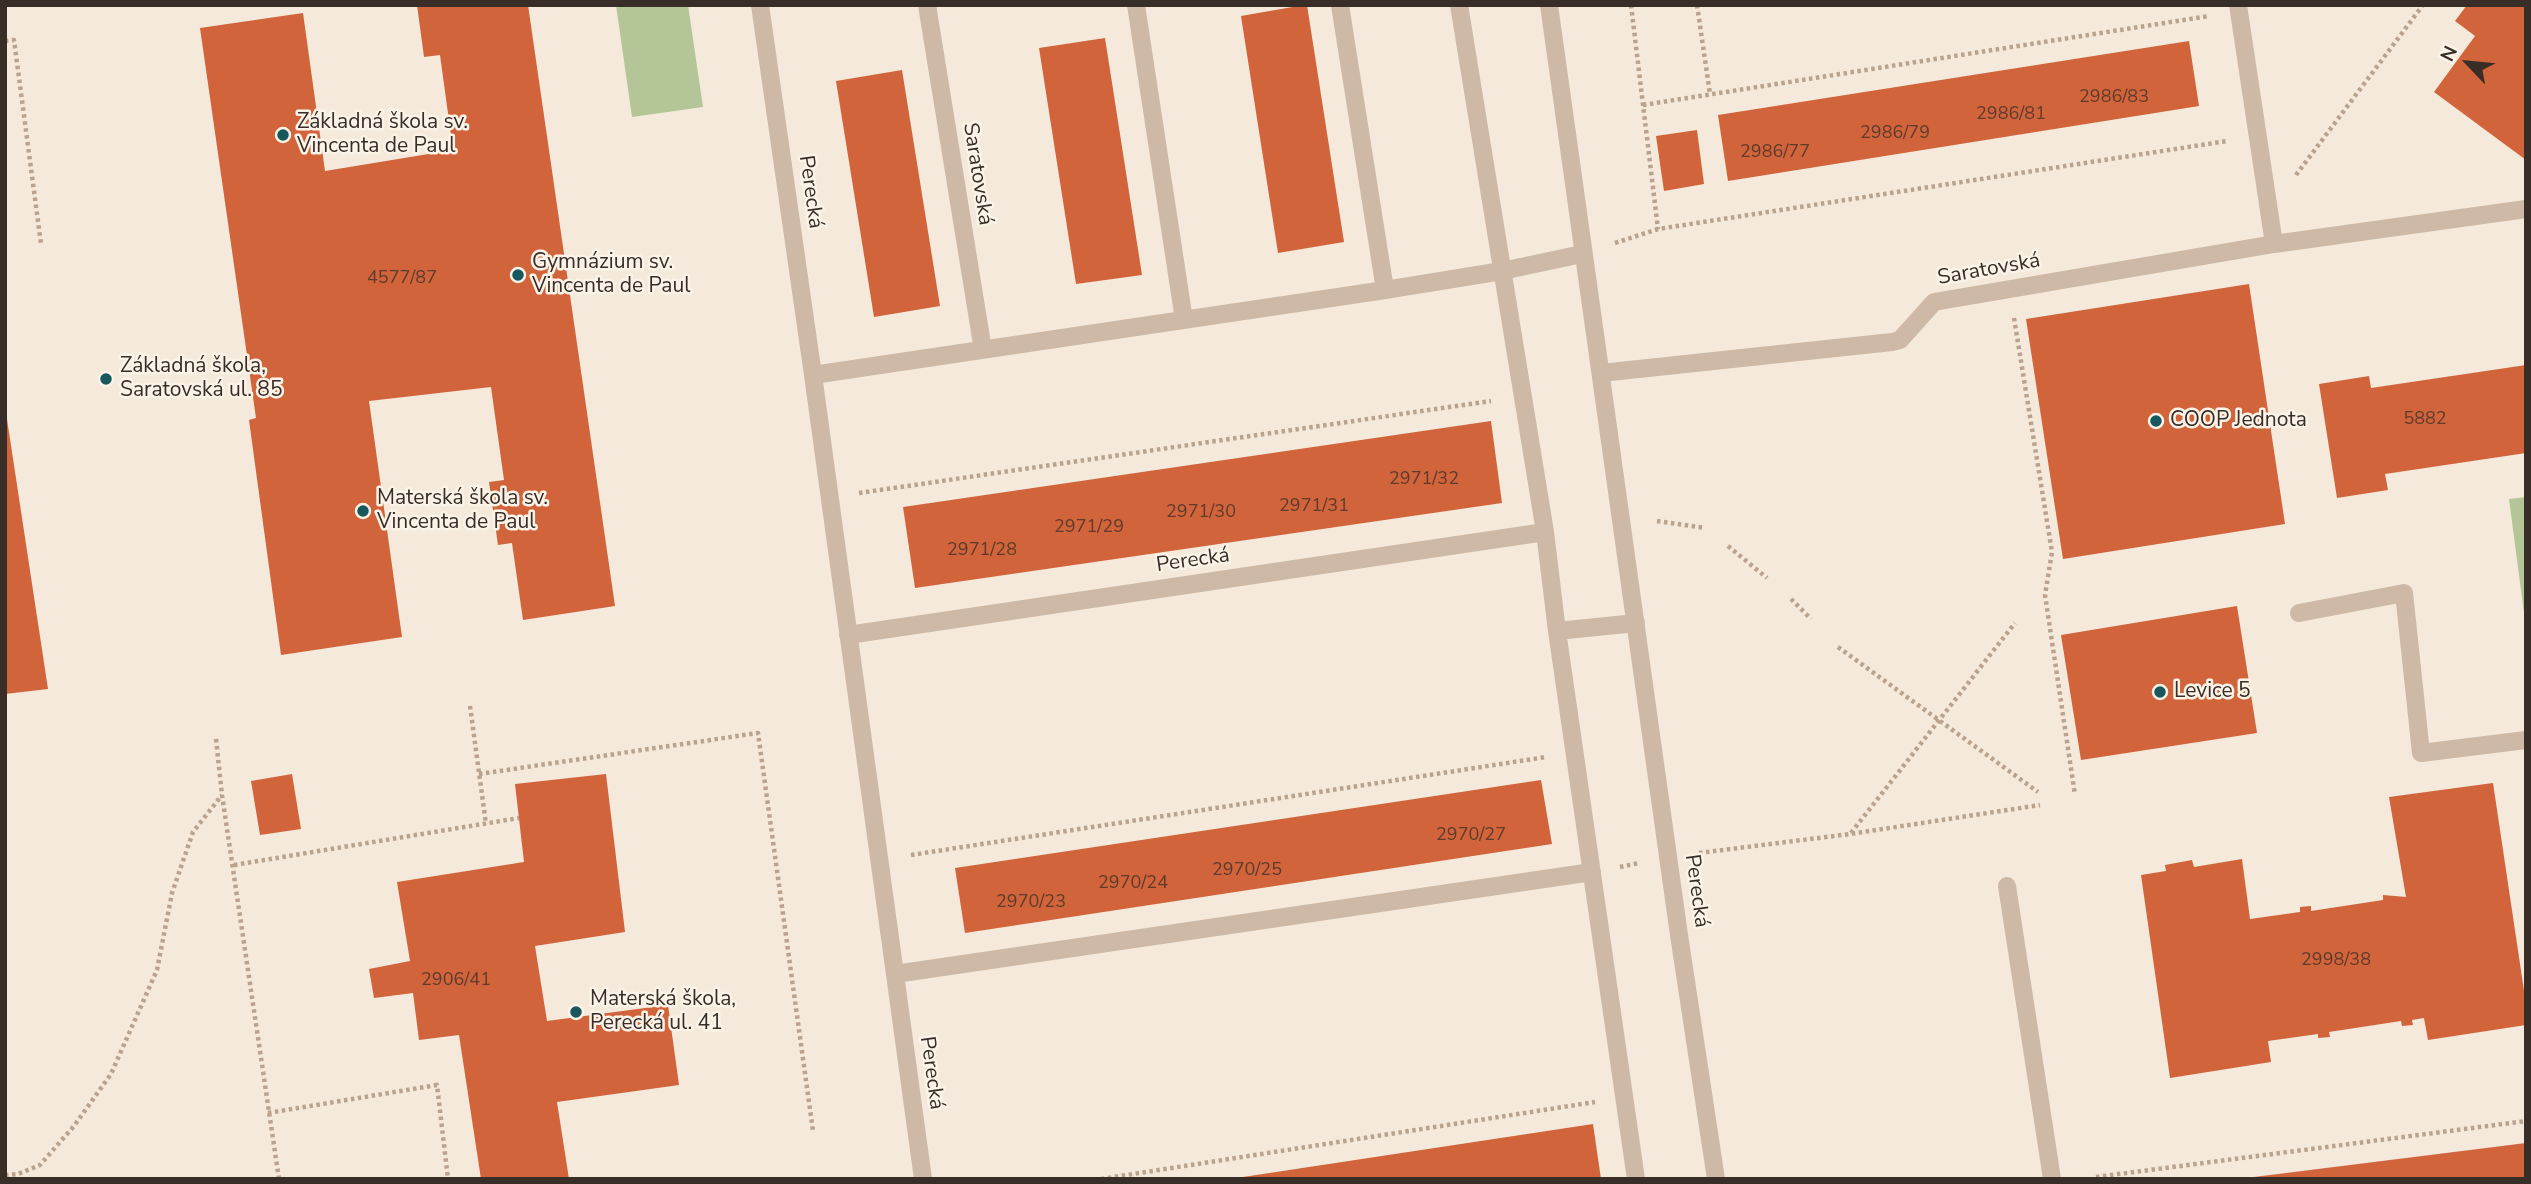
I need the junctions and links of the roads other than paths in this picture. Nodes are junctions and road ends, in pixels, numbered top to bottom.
1 (760, 5) edge
2 (927, 5) edge
3 (1136, 5) edge
4 (1340, 5) edge
5 (1459, 5) edge
6 (1549, 5) edge
7 (2239, 8) edge
8 (2526, 209) edge
9 (2274, 244) junction
10 (1583, 254) junction
11 (1502, 271) junction
12 (1385, 290) junction
13 (1184, 320) junction
14 (983, 350) junction
15 (1601, 373) junction
16 (813, 375) junction
17 (1545, 532) junction
18 (2299, 614) dead end
19 (1636, 623) junction
20 (1557, 631) junction
21 (848, 635) junction
22 (2526, 740) edge
23 (1592, 872) junction
24 (2007, 887) dead end
25 (895, 974) junction
26 (922, 1179) edge
27 (1636, 1179) edge
28 (1716, 1179) edge
29 (2052, 1179) edge

1 - 16 street, Perecká
2 - 14 street, Saratovská
3 - 13 street
4 - 12 street
5 - 11 street
6 - 10 street
7 - 9 street
8 - 9 street, Saratovská
9 - 15 street, Saratovská
10 - 11 street
10 - 15 street
11 - 12 street
11 - 17 street
12 - 13 street
13 - 14 street
14 - 16 street
15 - 19 street, Perecká
16 - 21 street, Perecká
17 - 20 street
17 - 21 street, Perecká
18 - 22 street
19 - 20 street
19 - 28 street, Perecká
20 - 23 street
21 - 25 street, Perecká
23 - 25 street
23 - 27 street
24 - 29 street
25 - 26 street, Perecká

